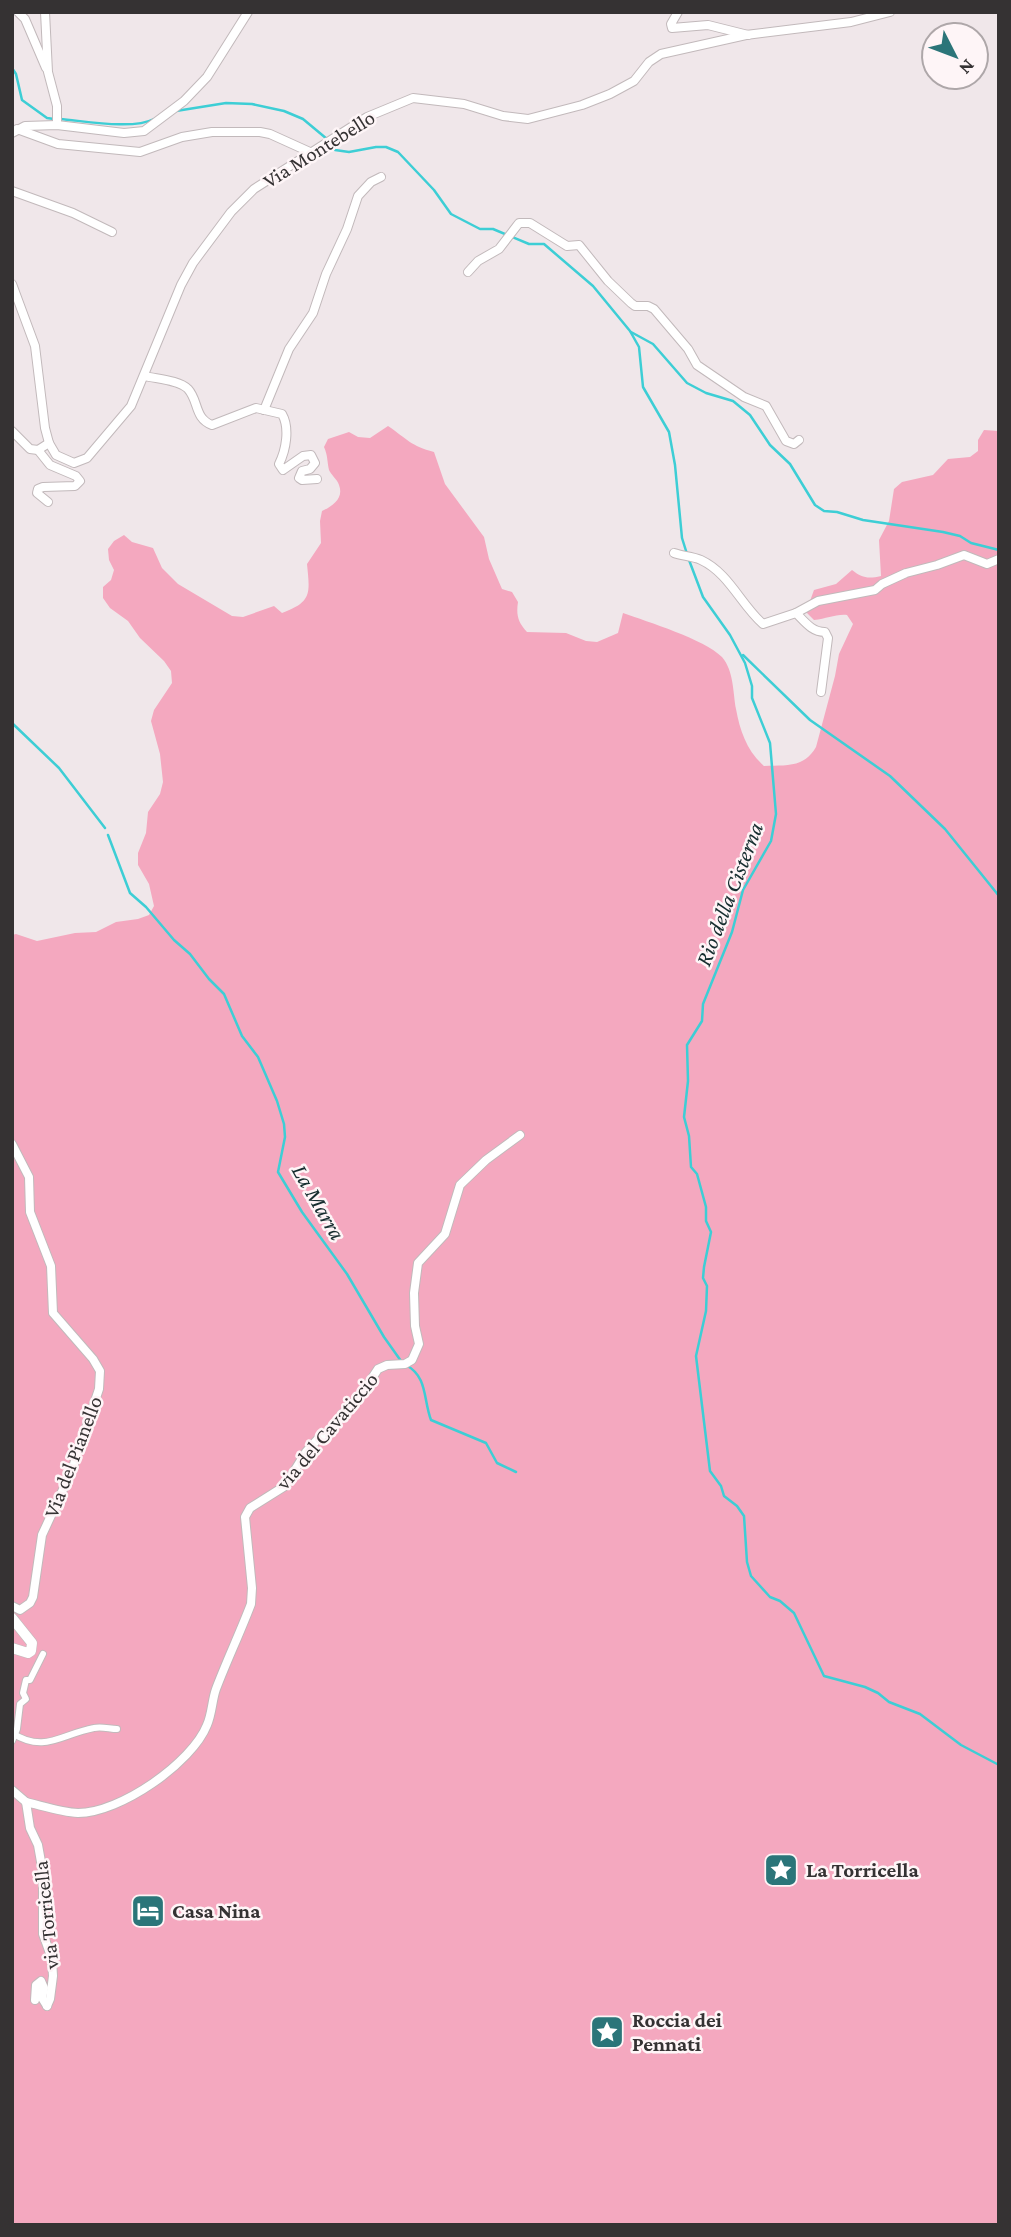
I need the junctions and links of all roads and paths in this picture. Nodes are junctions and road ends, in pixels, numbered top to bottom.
1 (18, 12) edge
2 (45, 12) edge
3 (248, 12) edge
4 (678, 12) edge
5 (890, 12) edge
6 (748, 35) junction
7 (48, 72) junction
8 (58, 120) junction
9 (15, 131) edge
10 (312, 153) junction
11 (381, 177) dead end
12 (12, 191) edge
13 (111, 232) dead end
14 (468, 272) dead end
15 (12, 284) edge
16 (145, 376) junction
17 (264, 410) junction
18 (12, 431) edge
19 (799, 440) dead end
20 (49, 443) junction
21 (38, 450) junction
22 (317, 480) dead end
23 (48, 502) dead end
24 (682, 555) dead end
25 (999, 559) edge
26 (796, 613) junction
27 (821, 692) dead end
28 (520, 1135) dead end
29 (12, 1144) edge
30 (12, 1606) edge
31 (12, 1618) edge
32 (12, 1648) edge
33 (43, 1654) dead end
34 (16, 1703) edge
35 (117, 1729) dead end
36 (13, 1736) edge
37 (12, 1790) edge
38 (26, 1802) junction
39 (35, 2000) dead end

1 - 7 street
2 - 7 street
3 - 8 street
4 - 6 street
5 - 6 street, Via Montebello
6 - 10 street, Via Montebello
7 - 8 street
8 - 9 street
9 - 10 street
10 - 16 street, Via Montebello
11 - 17 street
12 - 13 street
14 - 19 street
15 - 20 street
16 - 17 street
16 - 20 street, Via Montebello
17 - 22 street
18 - 21 street
20 - 21 street
21 - 23 street
24 - 26 street
25 - 26 street
26 - 27 street
28 - 38 street, via del Cavaticcio
29 - 30 street, Via del Pianello
31 - 32 street
33 - 34 street
34 - 36 street
35 - 36 street
37 - 38 street
38 - 39 street, via Torricella

